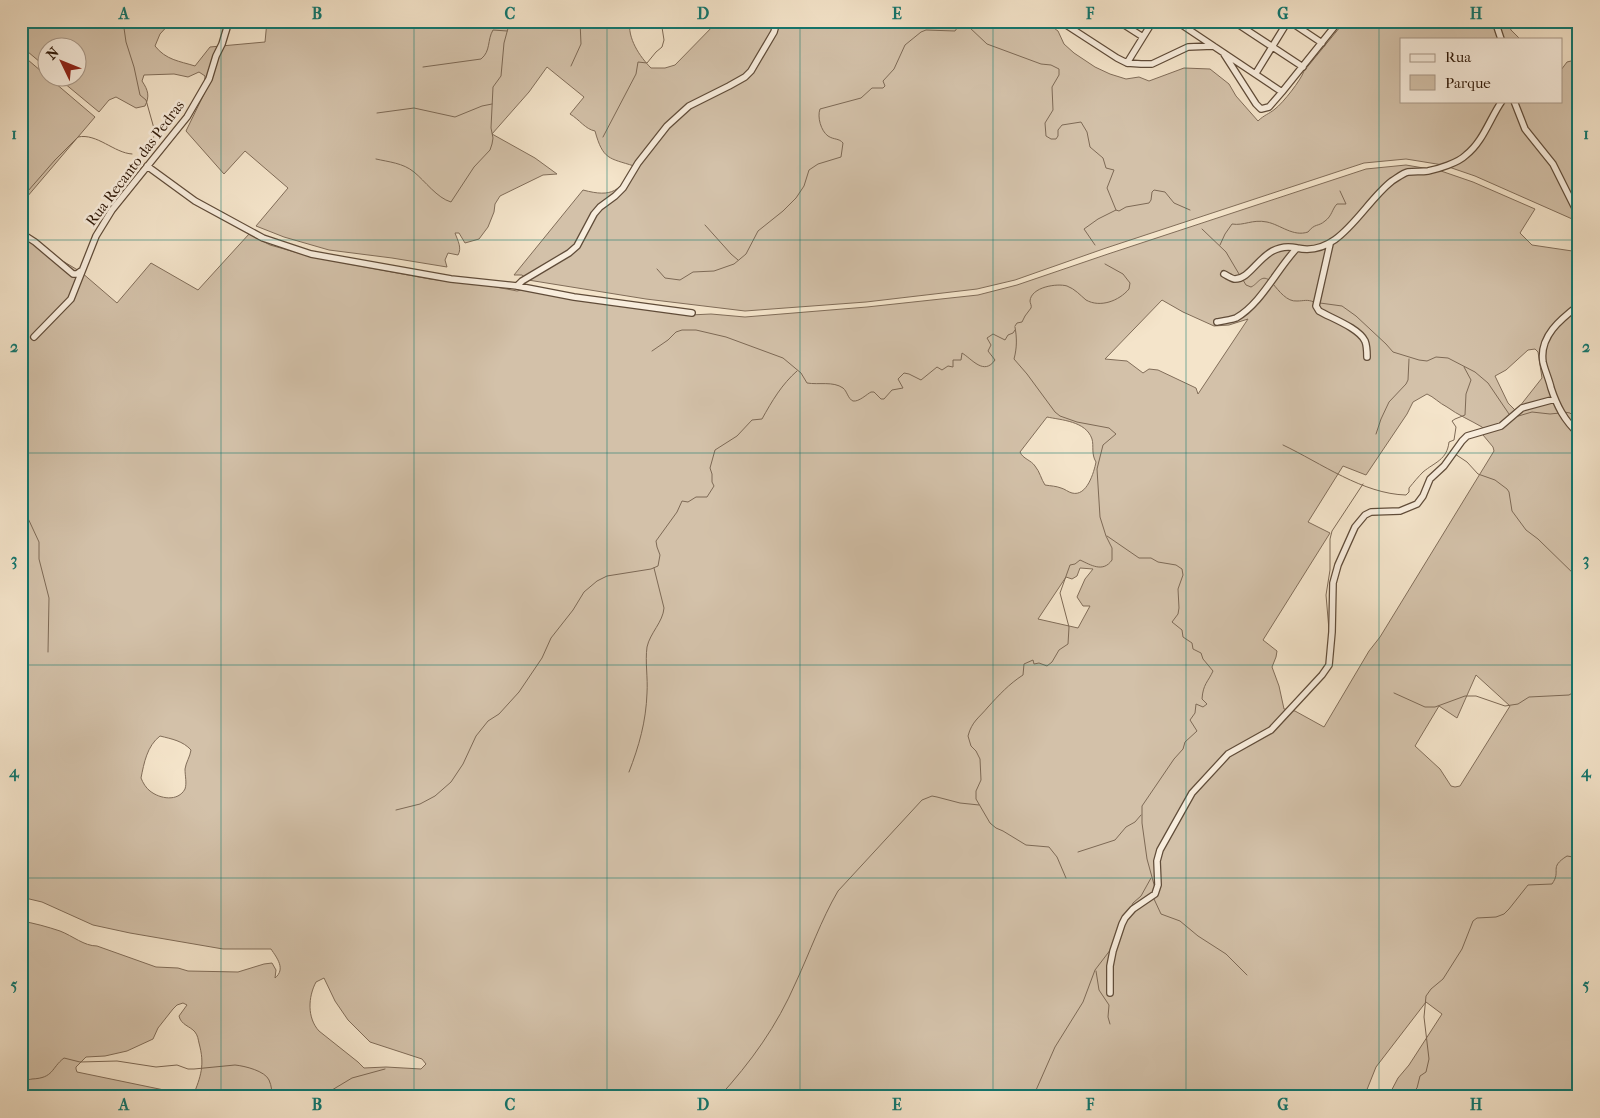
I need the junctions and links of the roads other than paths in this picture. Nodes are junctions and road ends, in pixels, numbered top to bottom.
1 (229, 21) edge
2 (777, 21) edge
3 (1118, 21) edge
4 (1153, 21) edge
5 (1176, 21) edge
6 (1232, 21) edge
7 (1288, 21) edge
8 (1340, 21) edge
9 (1495, 21) edge
10 (1063, 22) edge
11 (1143, 37) junction
12 (1501, 38) edge
13 (1322, 43) junction
14 (1213, 46) junction
15 (1272, 47) junction
16 (1224, 54) junction
17 (1127, 63) junction
18 (1303, 67) junction
19 (1256, 73) junction
20 (1282, 92) junction
21 (1501, 102) edge
22 (1514, 102) edge
23 (147, 166) junction
24 (1579, 216) edge
25 (21, 233) edge
26 (1330, 244) junction
27 (1297, 248) junction
28 (81, 270) junction
29 (1224, 274) dead end
30 (517, 286) junction
31 (1579, 305) edge
32 (692, 313) dead end
33 (1217, 322) dead end
34 (34, 338) dead end
35 (1367, 357) dead end
36 (1555, 399) junction
37 (1579, 434) edge
38 (1110, 993) dead end

1 - 23 street, Rua Recanto das Pedras
2 - 30 street
3 - 11 street
4 - 11 street
5 - 14 street
6 - 15 street
7 - 13 street
7 - 15 street
8 - 13 street
9 - 12 street
10 - 17 street
11 - 17 street
13 - 18 street
14 - 16 street
14 - 17 street
15 - 18 street
15 - 19 street
16 - 19 street
16 - 20 street
18 - 20 street
19 - 20 street
21 - 26 street
22 - 24 street
23 - 28 street, Rua Recanto das Pedras
23 - 30 street
25 - 28 street
26 - 27 street
26 - 35 street
27 - 29 street
27 - 33 street
28 - 34 street, Rua Recanto das Pedras
30 - 32 street
31 - 36 street
36 - 37 street
36 - 38 street

